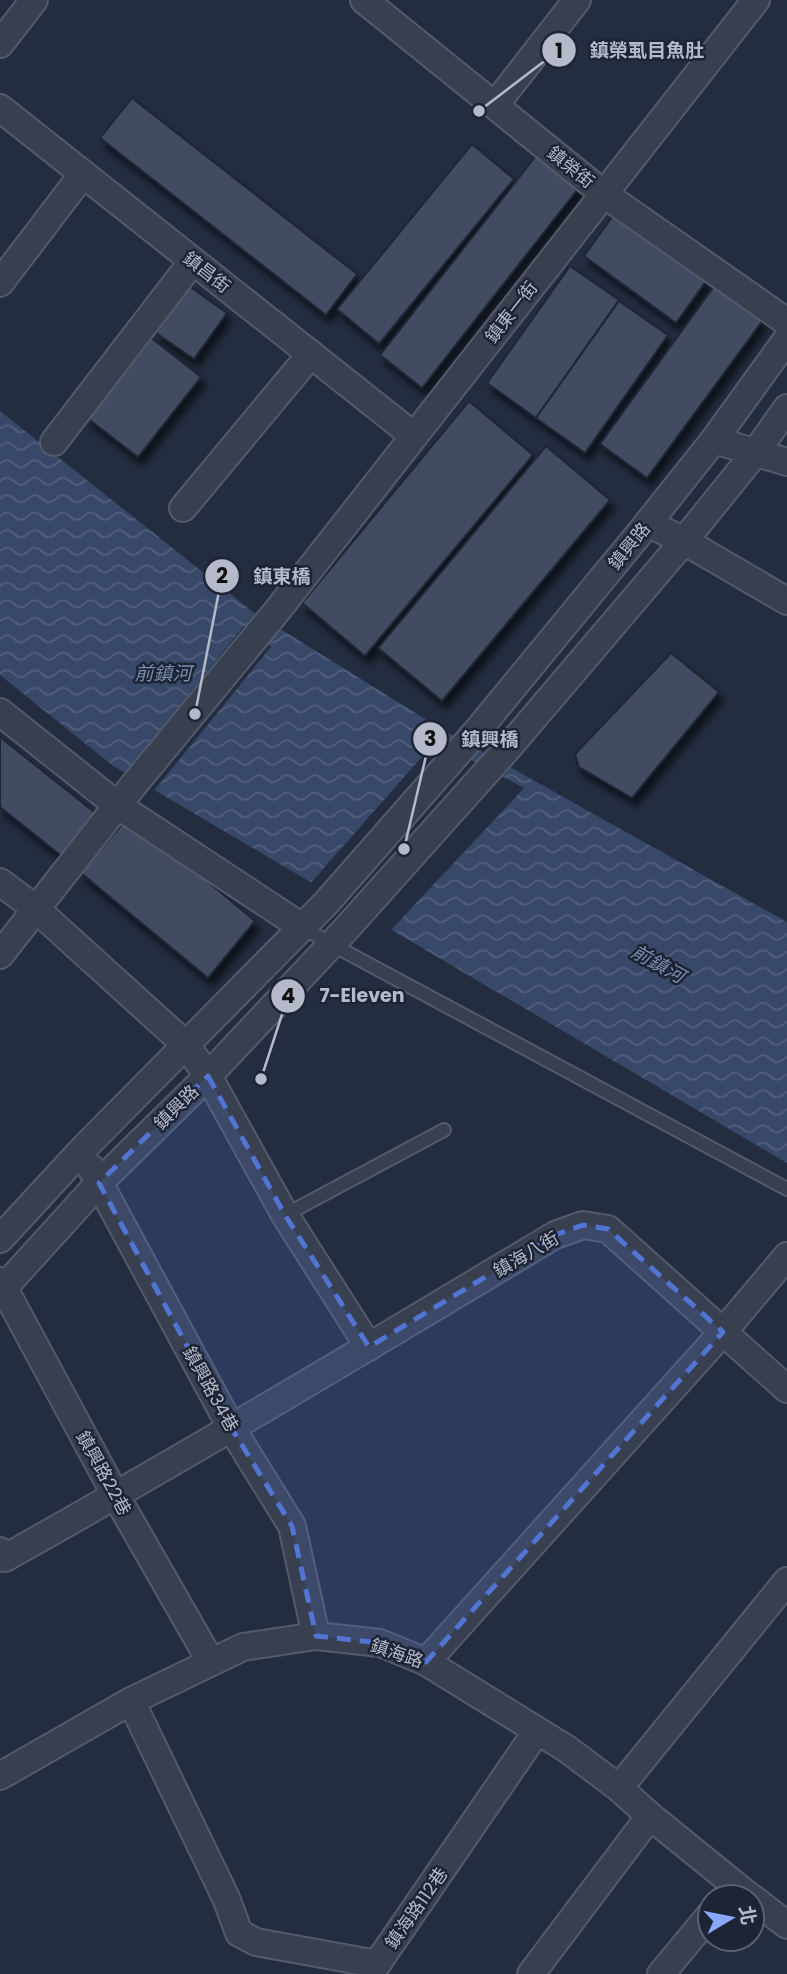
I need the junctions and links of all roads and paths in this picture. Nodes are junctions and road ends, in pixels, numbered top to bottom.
1 (34, 0) edge
2 (577, 0) edge
3 (756, 0) edge
4 (379, 4) edge
5 (0, 44) edge
6 (495, 105) junction
7 (0, 108) edge
8 (83, 174) junction
9 (604, 194) junction
10 (193, 261) junction
11 (0, 283) edge
12 (787, 322) edge
13 (787, 339) edge
14 (311, 354) junction
15 (787, 408) edge
16 (414, 436) junction
17 (714, 440) junction
18 (54, 442) dead end
19 (755, 453) junction
20 (787, 462) edge
21 (183, 508) dead end
22 (648, 523) junction
23 (684, 541) junction
24 (787, 601) edge
25 (0, 712) edge
26 (125, 796) junction
27 (0, 882) edge
28 (36, 909) junction
29 (302, 927) junction
30 (331, 944) junction
31 (0, 955) edge
32 (186, 1045) junction
33 (208, 1076) junction
34 (444, 1130) dead end
35 (82, 1150) junction
36 (99, 1183) junction
37 (787, 1189) edge
38 (285, 1215) junction
39 (0, 1239) edge
40 (787, 1256) edge
41 (1, 1287) edge
42 (723, 1332) junction
43 (369, 1347) junction
44 (787, 1389) edge
45 (232, 1429) junction
46 (116, 1496) junction
47 (2, 1555) edge
48 (787, 1581) edge
49 (316, 1636) junction
50 (211, 1662) junction
51 (426, 1662) junction
52 (131, 1701) junction
53 (537, 1731) junction
54 (0, 1776) edge
55 (620, 1788) junction
56 (650, 1816) junction
57 (728, 1883) edge
58 (766, 1911) edge
59 (787, 1925) edge
60 (696, 1932) edge
61 (383, 1969) edge
62 (531, 1974) edge
63 (661, 1974) edge

1 - 5 street
2 - 6 street
3 - 9 street, 鎮東一街
4 - 6 street, 鎮榮街
6 - 9 street, 鎮榮街
7 - 8 street, 鎮昌街
8 - 10 street, 鎮昌街
8 - 11 street
9 - 12 street, 鎮榮街
9 - 16 street, 鎮東一街
10 - 14 street, 鎮昌街
10 - 18 street
13 - 17 street, 鎮興路
14 - 16 street, 鎮昌街
14 - 21 street
15 - 19 street
16 - 26 street, 鎮東一街
17 - 19 street
17 - 22 street, 鎮興路
19 - 20 street
19 - 23 street
22 - 23 street
22 - 29 street, 鎮興路
23 - 24 street
23 - 30 street, 鎮興路
25 - 26 street
26 - 28 street
26 - 29 street
27 - 28 street
28 - 31 street
28 - 32 street
29 - 30 lane
29 - 32 street, 鎮興路
30 - 33 street, 鎮興路
30 - 37 lane
32 - 33 street
32 - 35 street, 鎮興路
33 - 36 street, 鎮興路
33 - 38 street
34 - 38 lane
35 - 36 street, 鎮興路34巷
35 - 39 street, 鎮興路
36 - 41 street, 鎮興路
36 - 45 street, 鎮興路34巷
38 - 43 street
40 - 42 street
41 - 46 street, 鎮興路22巷
42 - 43 street, 鎮海八街
42 - 44 street, 鎮海八街
42 - 51 street
43 - 45 street, 鎮海八街
45 - 46 street, 鎮海八街
45 - 49 street, 鎮興路34巷
46 - 47 street, 鎮海八街
46 - 50 street, 鎮興路22巷
48 - 55 street
49 - 50 street, 鎮海路
49 - 51 street, 鎮海路
50 - 52 street, 鎮海路
51 - 53 street, 鎮海路
52 - 54 street, 鎮海路
52 - 61 street, 鎮海路112巷
53 - 55 street, 鎮海路
53 - 61 street, 鎮海路112巷
55 - 56 street, 鎮海路
56 - 57 street, 鎮海路
56 - 62 street
58 - 59 street, 鎮海路
60 - 63 street

